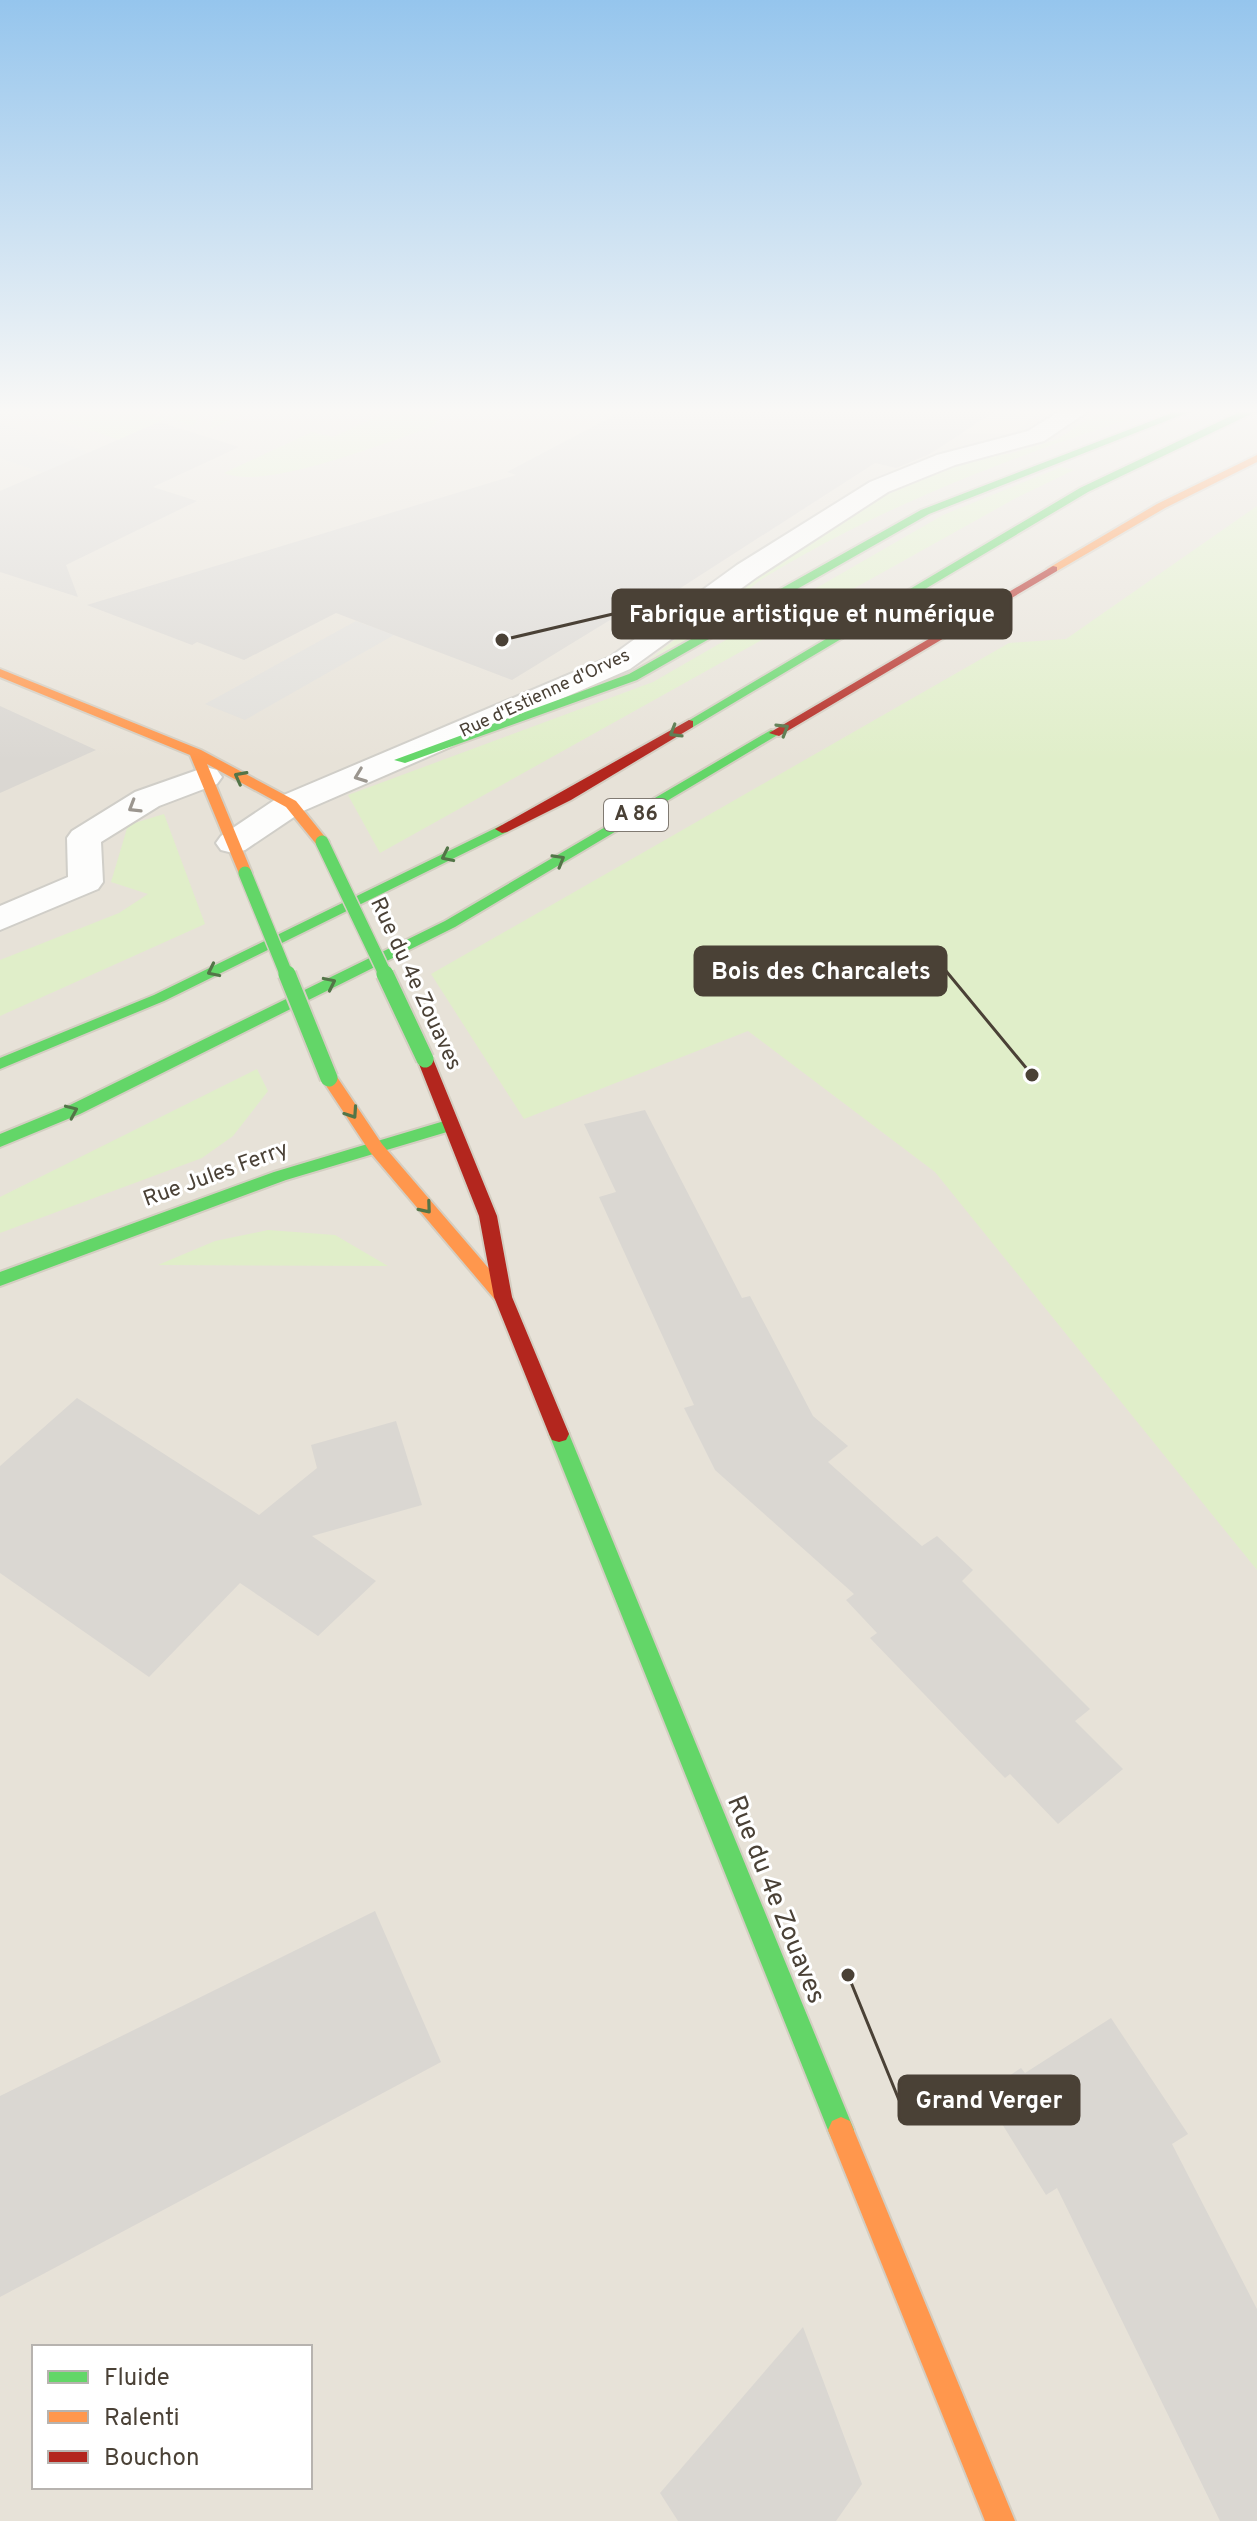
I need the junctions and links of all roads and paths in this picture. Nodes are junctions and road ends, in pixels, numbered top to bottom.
1 (818, 526) edge
2 (901, 526) edge
3 (1024, 526) edge
4 (1128, 526) edge
5 (0, 673) edge
6 (400, 760) junction
7 (201, 765) junction
8 (291, 804) junction
9 (233, 843) junction
10 (0, 919) edge
11 (0, 1064) edge
12 (451, 1125) junction
13 (0, 1141) edge
14 (376, 1148) junction
15 (0, 1279) edge
16 (503, 1297) junction
17 (1000, 2521) edge

1 - 6 street, Rue d'Estienne d'Orves
2 - 6 main road
3 -> 11 main road, A 86
13 -> 4 main road, A 86
5 - 7 main road, Rue du 4e Zouaves
6 -> 8 street, Rue d'Estienne d'Orves
8 -> 7 main road, Rue du 4e Zouaves
7 - 9 main road, Rue du 4e Zouaves
7 -> 10 street
8 - 9 street, Rue d'Estienne d'Orves
8 - 12 main road, Rue du 4e Zouaves, bridge
9 -> 14 main road, Rue du 4e Zouaves, bridge
12 - 14 main road, Rue Jules Ferry
12 - 16 main road, Rue du 4e Zouaves
14 - 15 main road, Rue Jules Ferry
14 -> 16 main road, Rue du 4e Zouaves
16 - 17 main road, Rue du 4e Zouaves

